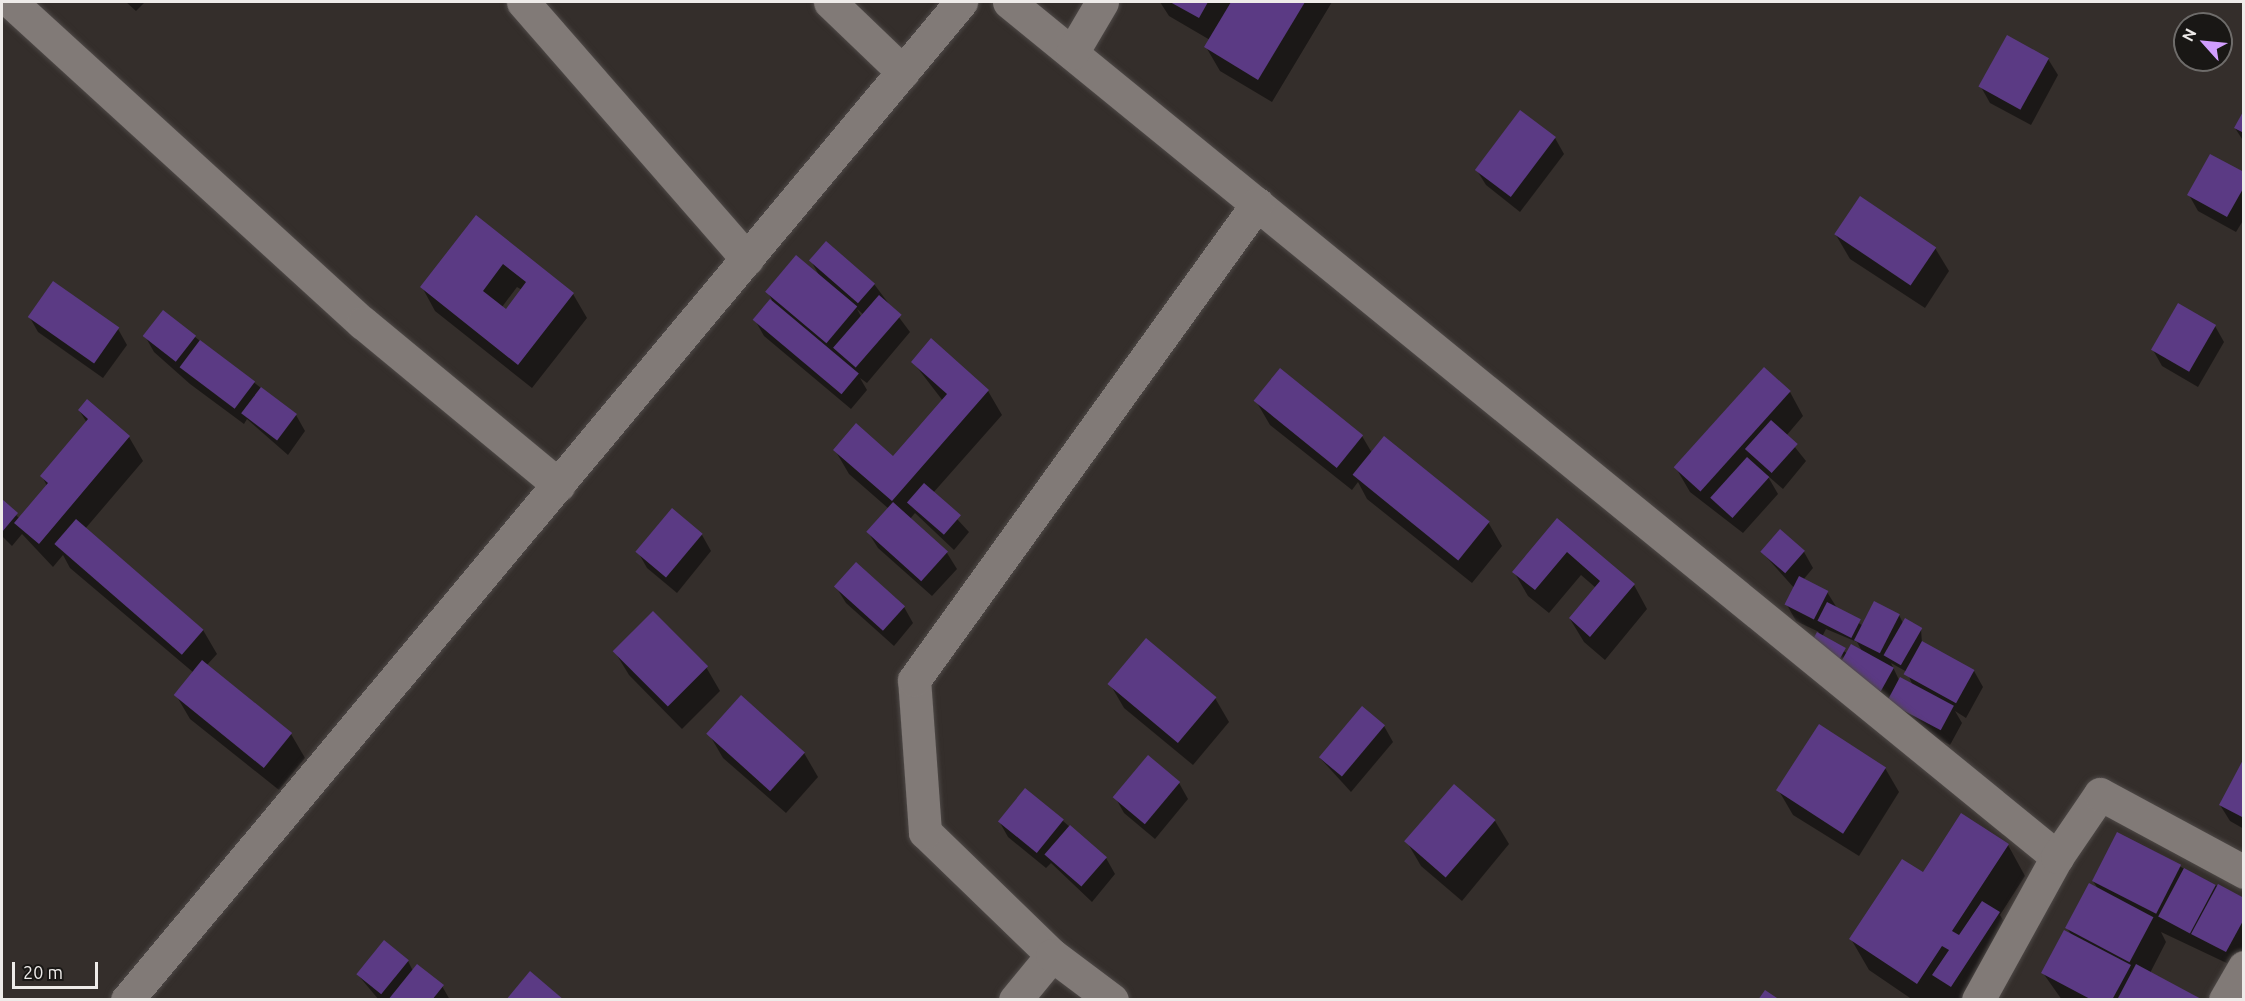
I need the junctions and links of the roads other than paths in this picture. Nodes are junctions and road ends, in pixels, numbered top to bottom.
1 (10, 2) edge
2 (523, 2) edge
3 (830, 2) edge
4 (962, 2) edge
5 (1009, 2) edge
6 (1102, 2) edge
7 (1072, 53) junction
8 (903, 72) junction
9 (1257, 204) junction
10 (747, 259) junction
11 (559, 485) junction
12 (2057, 857) junction
13 (2244, 872) edge
14 (1052, 955) junction
15 (2244, 967) edge
16 (127, 999) edge
17 (1015, 999) edge
18 (1112, 999) edge
19 (1978, 999) edge
20 (2225, 999) edge

1 - 11 street
2 - 10 street
3 - 8 street
4 - 8 street
5 - 7 street
6 - 7 street
7 - 9 street
8 - 10 street
9 - 12 street
9 - 14 street
10 - 11 street
11 - 16 street
12 - 13 street
12 - 19 street
14 - 17 street
14 - 18 street
15 - 20 street

